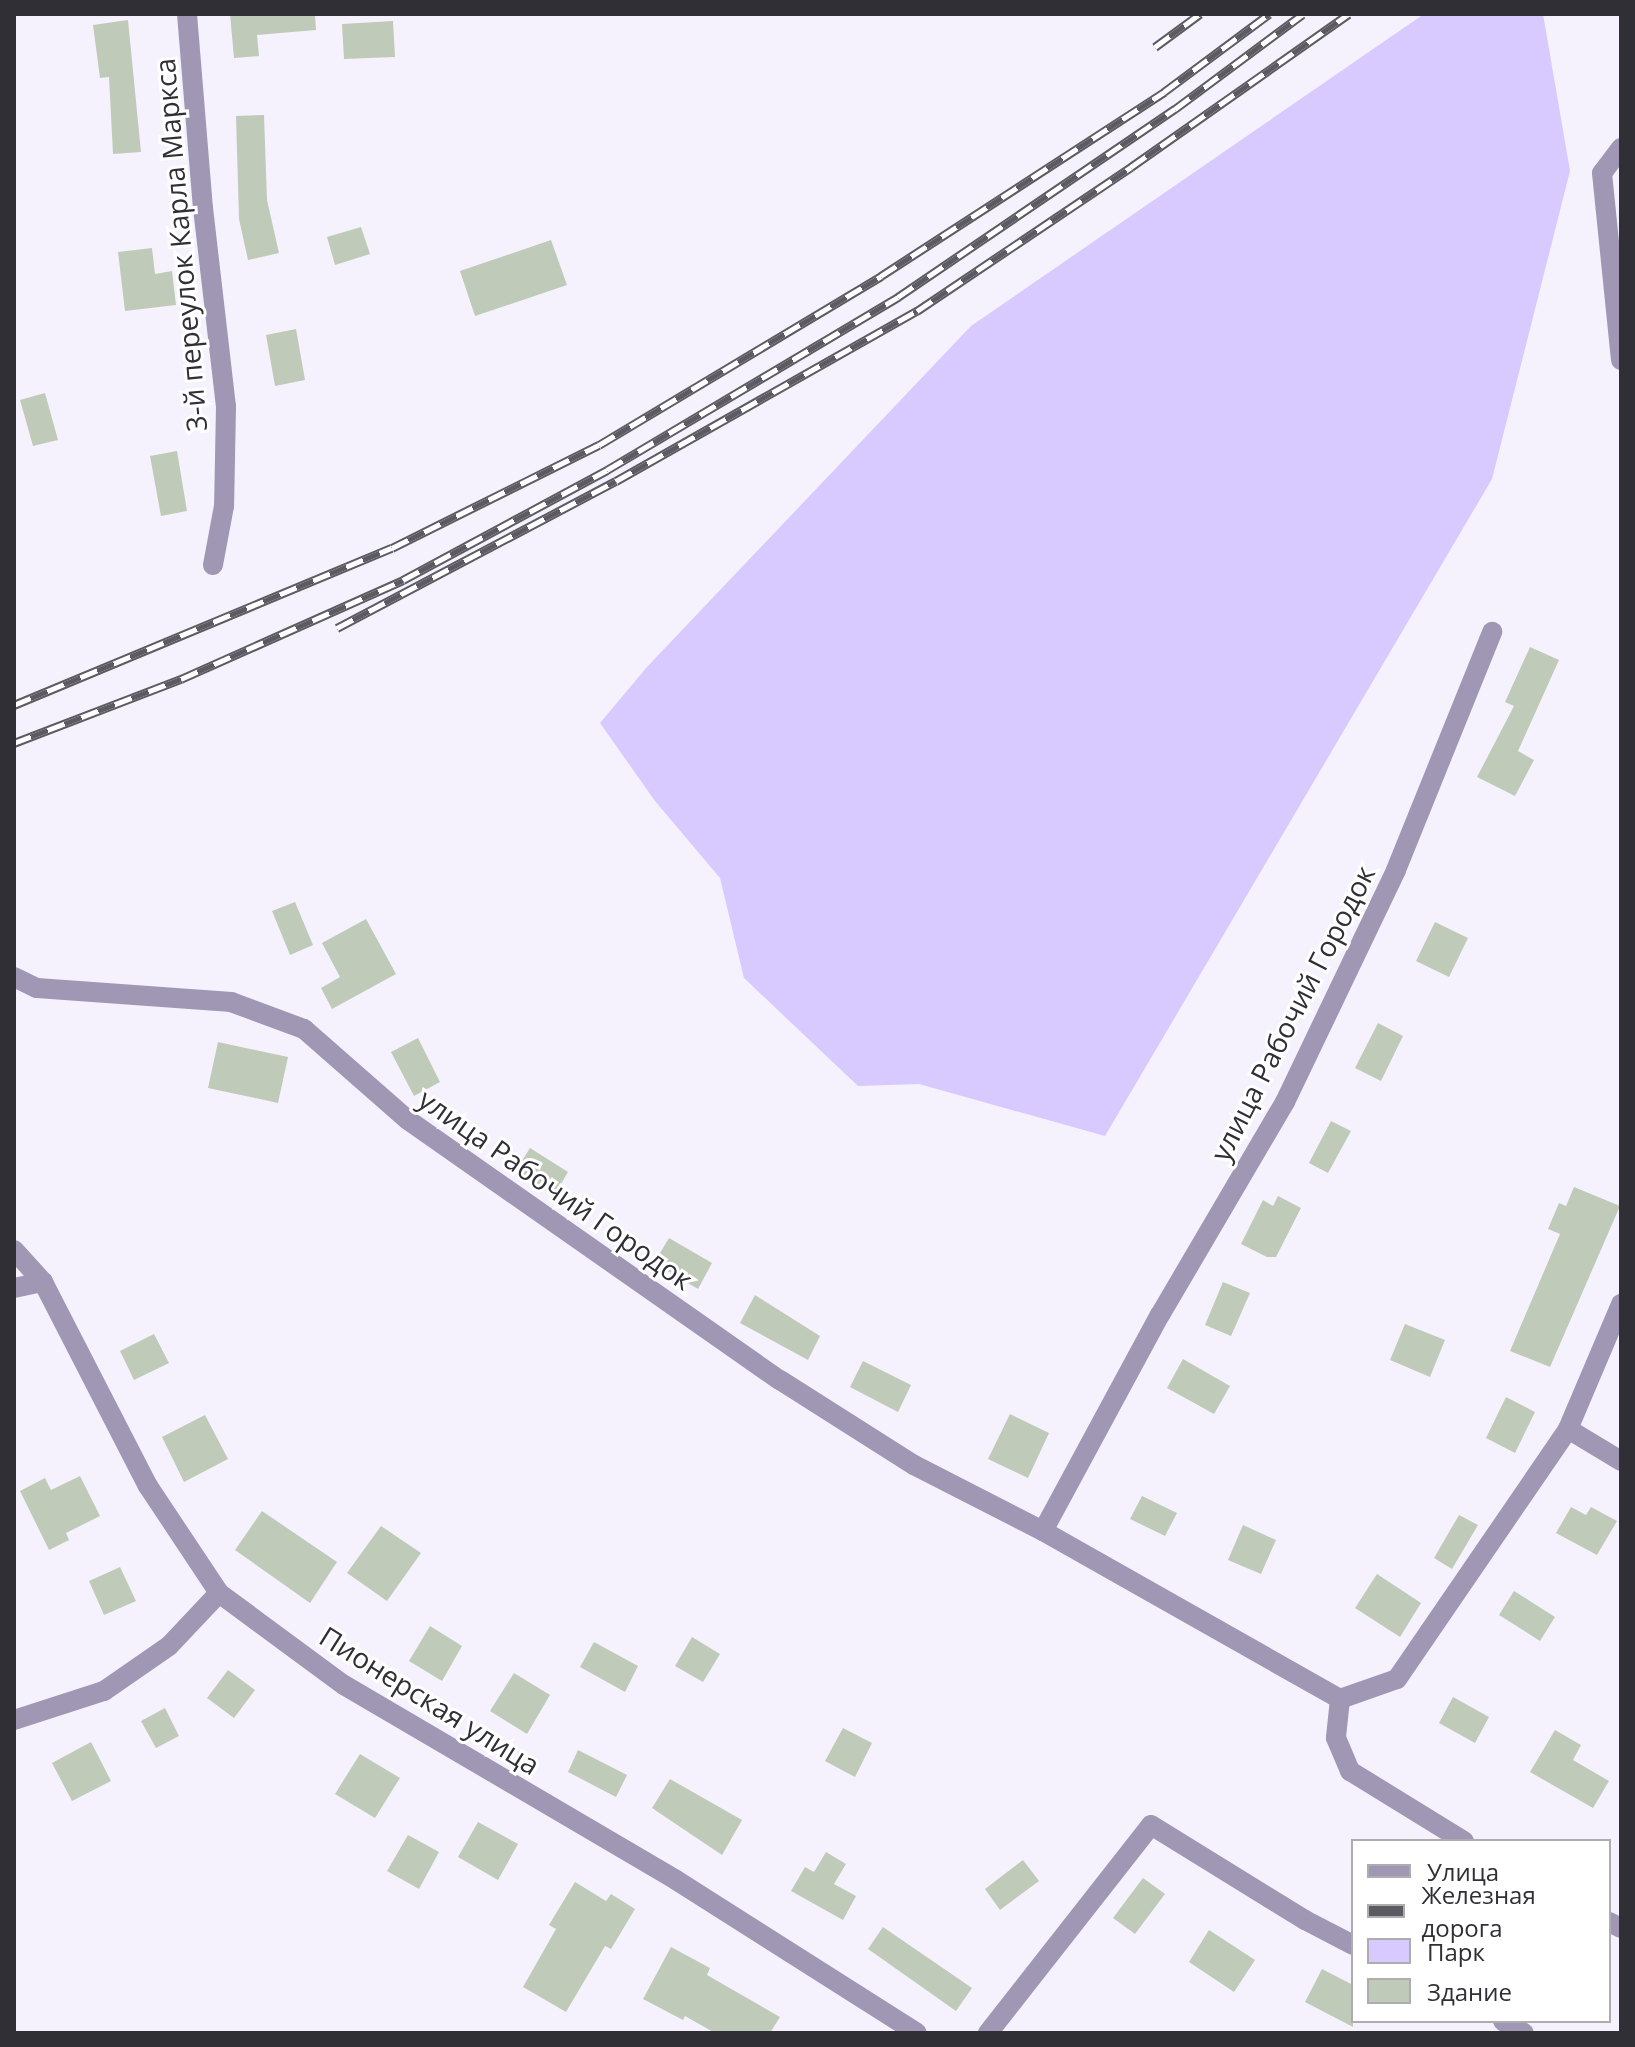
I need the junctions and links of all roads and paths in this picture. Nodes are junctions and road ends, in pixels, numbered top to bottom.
1 (187, 14) edge
2 (1621, 148) edge
3 (1621, 360) edge
4 (213, 565) dead end
5 (1492, 632) dead end
6 (14, 977) edge
7 (14, 1250) edge
8 (43, 1282) junction
9 (14, 1288) edge
10 (1621, 1304) edge
11 (1568, 1429) junction
12 (1621, 1461) edge
13 (1043, 1531) junction
14 (219, 1593) junction
15 (1340, 1699) junction
16 (14, 1720) edge
17 (1461, 1839) edge
18 (1351, 1944) edge
19 (1506, 2023) edge
20 (917, 2033) edge
21 (988, 2033) edge
22 (1524, 2033) edge

1 - 4 street, 3-й переулок Карла Маркса
2 - 3 street
5 - 13 street, улица Рабочий Городок
6 - 13 street, улица Рабочий Городок
7 - 8 street, Пионерская улица
8 - 9 street
8 - 14 street, Пионерская улица
10 - 11 street
11 - 12 street
11 - 15 street
13 - 15 street, улица Рабочий Городок
14 - 16 street
14 - 20 street, Пионерская улица
15 - 17 street
18 - 21 street
19 - 22 street

